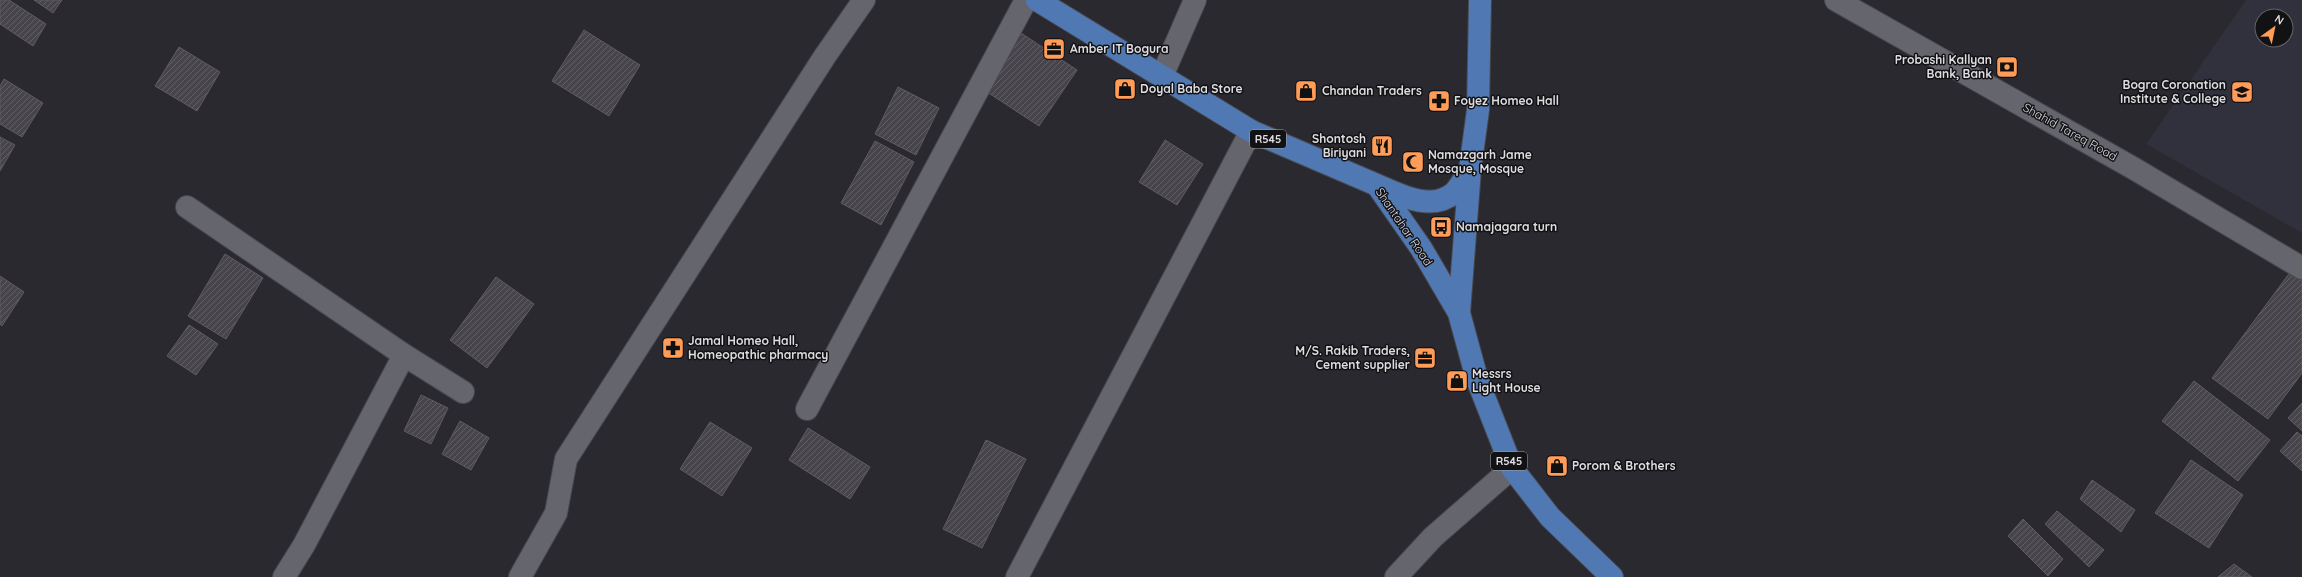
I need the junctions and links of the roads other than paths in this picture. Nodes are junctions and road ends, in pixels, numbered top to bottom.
1 (864, 0) edge
2 (1026, 0) edge
3 (1037, 0) edge
4 (1195, 0) edge
5 (1480, 0) edge
6 (1836, 0) edge
7 (1162, 76) junction
8 (1251, 131) junction
9 (1470, 169) junction
10 (1377, 185) junction
11 (187, 207) dead end
12 (2302, 268) edge
13 (1459, 313) junction
14 (404, 355) junction
15 (463, 392) dead end
16 (807, 409) dead end
17 (1512, 468) junction
18 (284, 577) edge
19 (520, 577) edge
20 (1017, 577) edge
21 (1396, 577) edge
22 (1612, 577) edge

1 - 19 street
2 - 16 street
3 - 7 main road, Shantahar Road / R545
4 - 7 street
5 - 9 main road
6 - 12 street, Shahid Tareq Road
7 - 8 main road, Shantahar Road / R545
8 - 10 main road, Shantahar Road / R545
8 - 20 street
9 - 10 main road
9 - 13 main road
10 - 13 main road, Shantahar Road / R545
11 - 14 street
13 - 17 main road, Shantahar Road / R545
14 - 15 street
14 - 18 street
17 - 21 street
17 - 22 main road, Shantahar Road / R545

